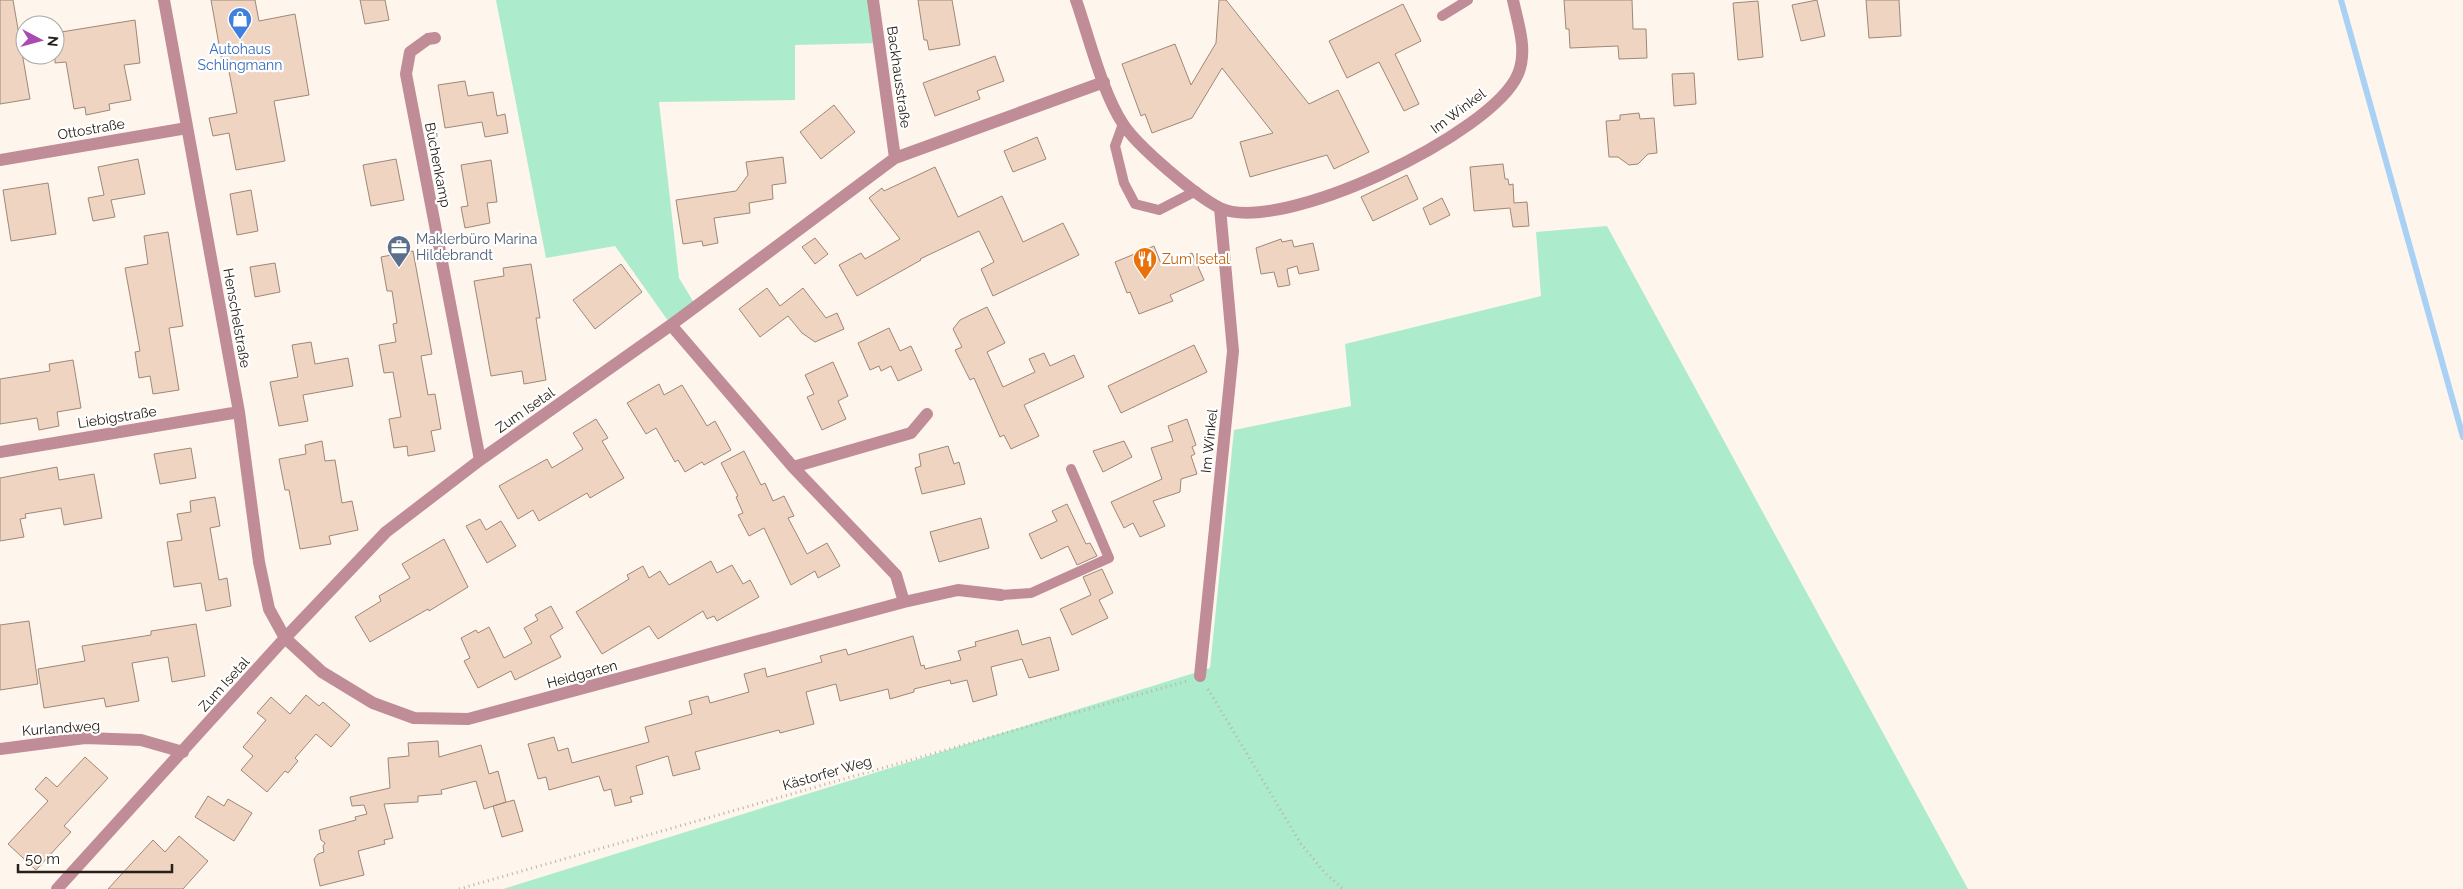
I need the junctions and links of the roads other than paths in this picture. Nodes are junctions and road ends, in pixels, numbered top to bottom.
1 (164, 0) edge
2 (873, 0) edge
3 (1076, 0) edge
4 (1468, 0) edge
5 (1513, 0) edge
6 (1442, 16) dead end
7 (435, 38) dead end
8 (1104, 82) junction
9 (1123, 124) junction
10 (187, 128) junction
11 (895, 158) junction
12 (0, 160) edge
13 (1196, 191) junction
14 (1220, 208) junction
15 (671, 325) junction
16 (239, 412) junction
17 (927, 414) dead end
18 (0, 452) edge
19 (480, 460) junction
20 (793, 467) junction
21 (1071, 469) dead end
22 (1001, 595) joint
23 (904, 602) junction
24 (285, 638) junction
25 (1200, 676) road end
26 (0, 749) edge
27 (183, 752) junction
28 (57, 889) edge

1 - 10 street, Henschelstraße
2 - 11 street, Backhausstraße
3 - 8 street, Im Winkel
4 - 6 lane
5 - 14 street, Im Winkel
7 - 19 street, Büchenkamp
8 - 9 street, Im Winkel
8 - 11 street, Zum Isetal
9 - 13 street, Im Winkel
9 - 13 lane
10 - 12 street, Ottostraße
10 - 16 street, Henschelstraße
11 - 15 street, Zum Isetal
13 - 14 street, Im Winkel
14 - 25 street, Im Winkel
15 - 19 street, Zum Isetal
15 - 20 street
16 - 18 street, Liebigstraße
16 - 24 street, Henschelstraße
17 - 20 street
19 - 24 street, Zum Isetal
20 - 23 street
21 - 22 lane
22 - 23 street, Heidgarten
23 - 24 street, Heidgarten
24 - 27 street, Zum Isetal
26 - 27 street, Kurlandweg
27 - 28 street, Zum Isetal

